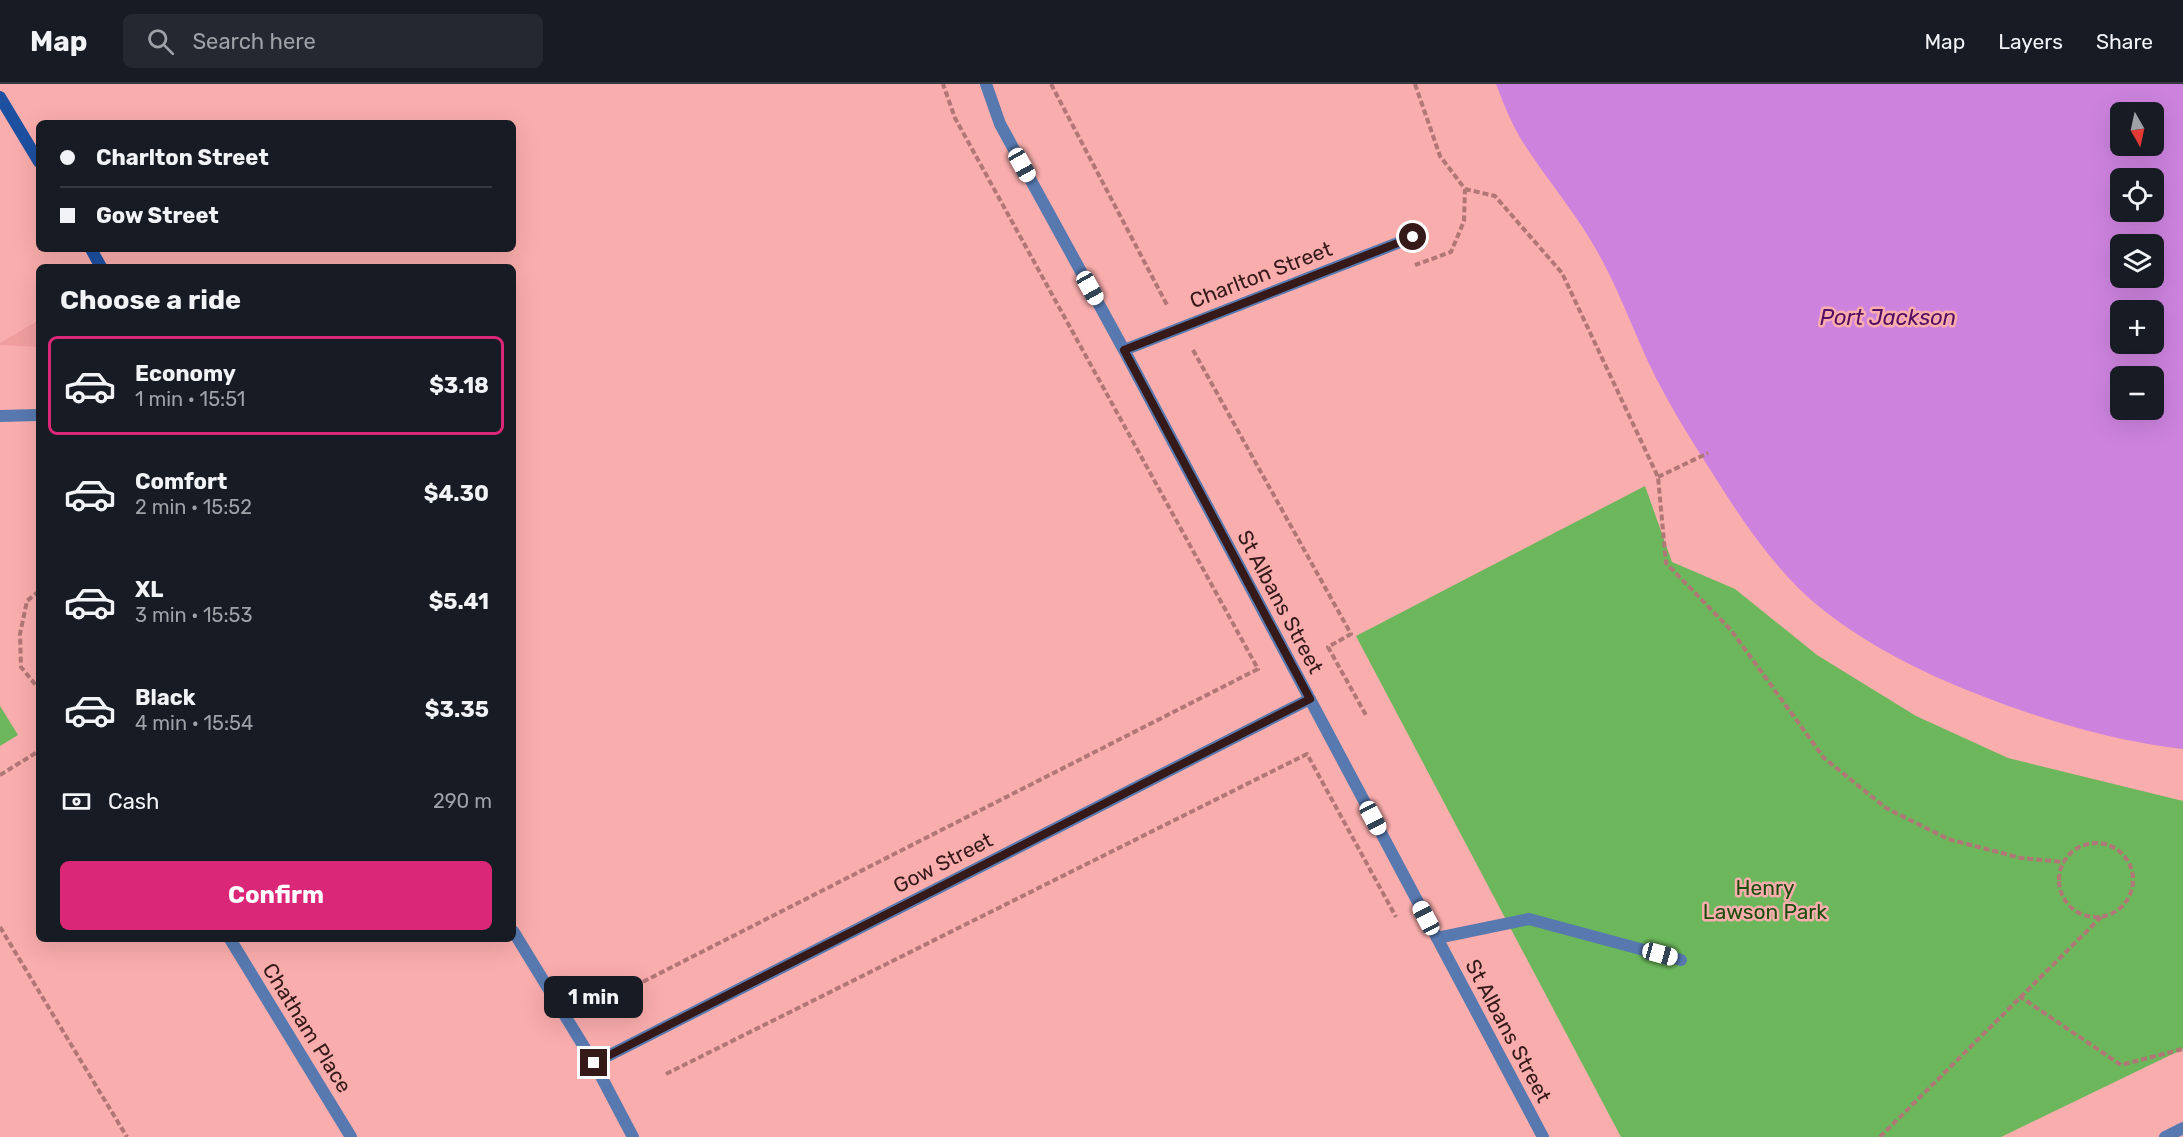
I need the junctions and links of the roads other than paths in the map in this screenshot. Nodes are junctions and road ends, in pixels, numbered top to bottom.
1 (986, 84) edge
2 (0, 97) edge
3 (36, 157) edge
4 (1413, 237) dead end
5 (1124, 350) junction
6 (36, 415) edge
7 (0, 416) edge
8 (1310, 699) junction
9 (516, 936) edge
10 (1437, 938) junction
11 (232, 942) edge
12 (1681, 960) dead end
13 (594, 1063) junction
14 (2183, 1128) edge
15 (351, 1137) edge
16 (633, 1137) edge
17 (1543, 1137) edge
18 (2165, 1137) edge

1 - 5 street, St Albans Street
2 - 3 main road
4 - 5 street, Charlton Street
5 - 8 street, St Albans Street
6 - 7 street
8 - 10 street, St Albans Street
8 - 13 street, Gow Street
9 - 13 street
10 - 12 street
10 - 17 street, St Albans Street
11 - 15 street, Chatham Place
13 - 16 street
14 - 18 street

